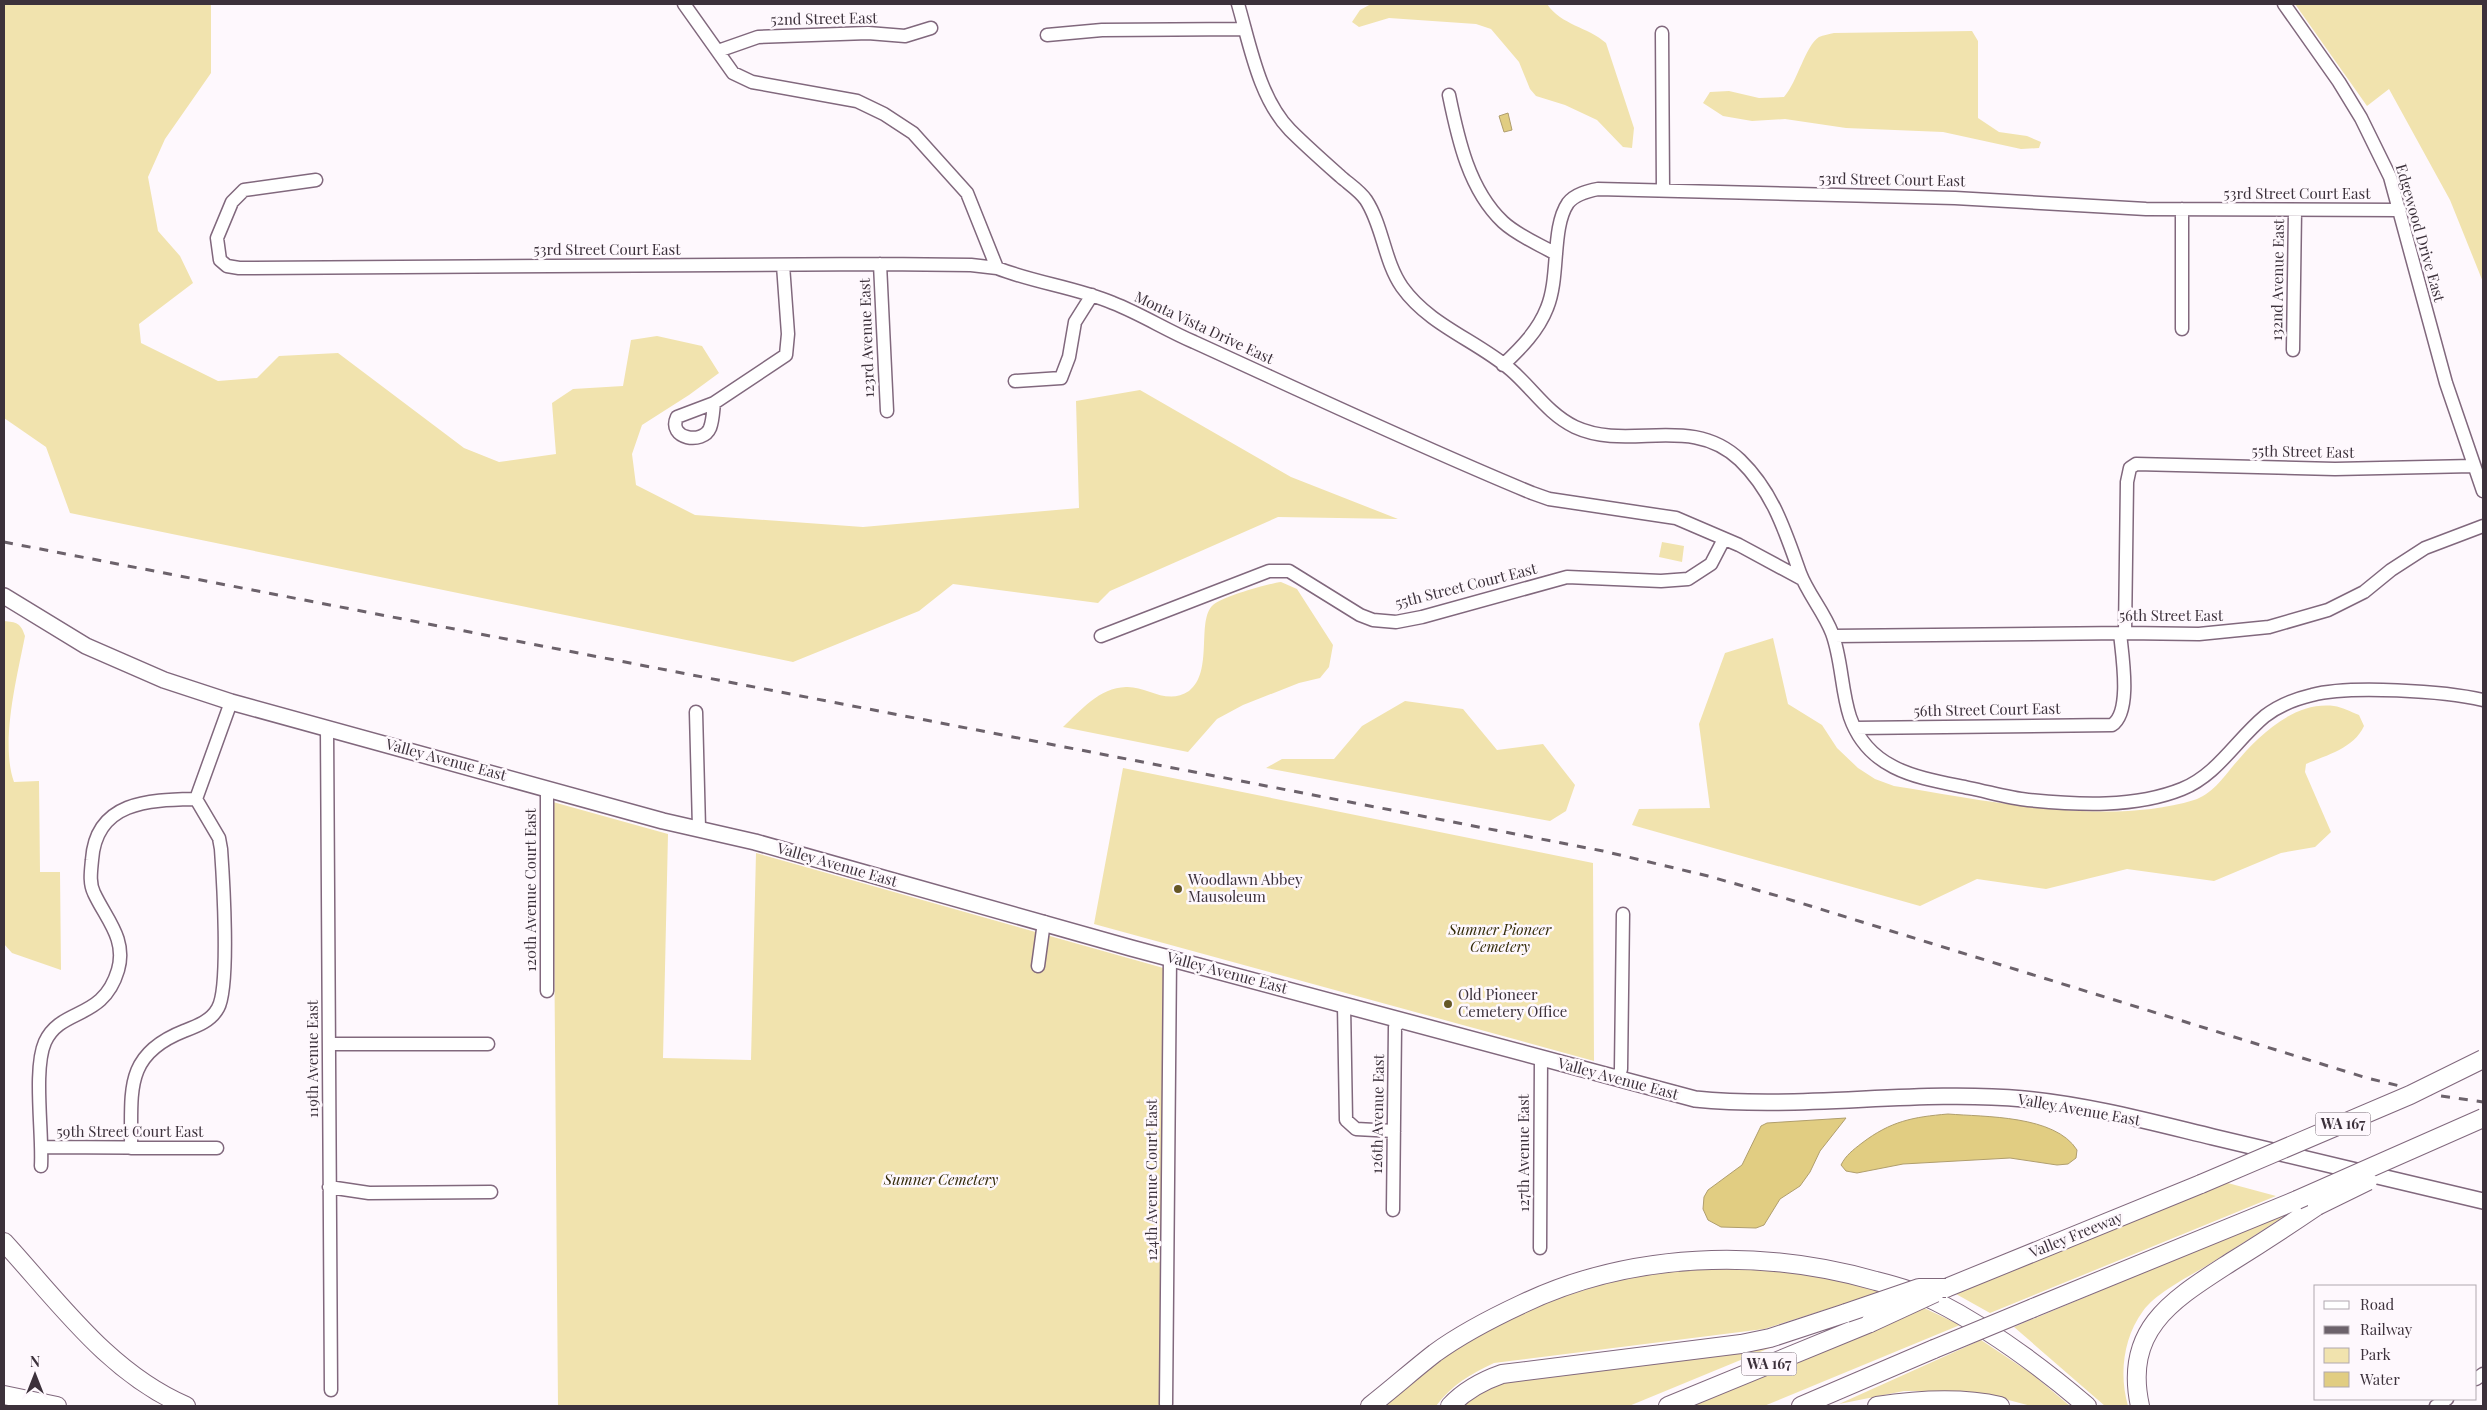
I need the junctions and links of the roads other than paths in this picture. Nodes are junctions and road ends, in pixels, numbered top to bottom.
1 (684, 4) edge
2 (1238, 4) edge
3 (2284, 4) edge
4 (931, 28) dead end
5 (1245, 29) junction
6 (1662, 33) dead end
7 (1046, 35) dead end
8 (718, 51) junction
9 (1449, 95) dead end
10 (316, 180) dead end
11 (1663, 191) junction
12 (2182, 209) junction
13 (2400, 210) junction
14 (2295, 211) junction
15 (1556, 254) junction
16 (880, 264) junction
17 (783, 265) junction
18 (997, 268) junction
19 (1092, 295) junction
20 (2182, 329) dead end
21 (2294, 350) dead end
22 (1503, 365) junction
23 (1015, 381) dead end
24 (714, 403) dead end
25 (887, 411) dead end
26 (2473, 466) junction
27 (2483, 491) edge
28 (2483, 526) edge
29 (1724, 538) junction
30 (1802, 579) junction
31 (4, 596) edge
32 (2122, 633) junction
33 (1101, 636) dead end
34 (1833, 636) junction
35 (2483, 700) edge
36 (230, 702) junction
37 (696, 712) dead end
38 (327, 728) junction
39 (1855, 728) junction
40 (547, 789) junction
41 (196, 799) junction
42 (698, 828) junction
43 (1623, 914) dead end
44 (1044, 922) junction
45 (1170, 957) junction
46 (1038, 966) dead end
47 (547, 991) dead end
48 (1344, 1005) junction
49 (1402, 1020) junction
50 (329, 1044) junction
51 (488, 1044) dead end
52 (1540, 1058) junction
53 (2483, 1059) edge
54 (1618, 1080) junction
55 (2483, 1118) edge
56 (2483, 1126) edge
57 (1394, 1131) junction
58 (42, 1147) junction
59 (131, 1148) junction
60 (217, 1148) dead end
61 (41, 1166) dead end
62 (329, 1187) junction
63 (491, 1192) dead end
64 (2483, 1201) edge
65 (1393, 1210) dead end
66 (4, 1242) edge
67 (1540, 1248) dead end
68 (1946, 1288) junction
69 (331, 1390) dead end
70 (4, 1395) edge
71 (1166, 1404) dead end
72 (58, 1406) edge
73 (186, 1406) edge
74 (1370, 1406) edge
75 (1450, 1406) edge
76 (1668, 1406) edge
77 (1802, 1406) edge
78 (1877, 1406) edge
79 (2000, 1406) edge
80 (2087, 1406) edge
81 (2140, 1406) edge

1 - 8 street
2 - 5 street
3 - 13 street, Edgewood Drive East
4 - 8 street, 52nd Street East
5 - 7 street
5 - 22 street
6 - 11 street
8 - 18 street
9 - 15 street
10 - 17 street, 53rd Street Court East
11 - 12 street, 53rd Street Court East
11 - 15 street, 53rd Street Court East
12 - 14 street, 53rd Street Court East
12 - 20 street
13 - 14 street, 53rd Street Court East
13 - 26 street, Edgewood Drive East
14 - 21 street, 132nd Avenue East
15 - 22 street, 53rd Street Court East
16 - 17 street, 53rd Street Court East
16 - 18 street, 53rd Street Court East
16 - 25 street, 123rd Avenue East
17 - 24 street
18 - 19 street, Monta Vista Drive East
19 - 23 street
19 - 29 street, Monta Vista Drive East
22 - 30 street
26 - 27 street, Edgewood Drive East
26 - 32 street, 55th Street East
28 - 32 street, 56th Street East
29 - 30 street, Monta Vista Drive East
29 - 33 street, 55th Street Court East
30 - 34 street
31 - 36 main road, Valley Avenue East
32 - 34 street, 56th Street East
32 - 39 street, 56th Street Court East
34 - 39 street
35 - 39 street
36 - 38 main road, Valley Avenue East
36 - 41 street
37 - 42 street
38 - 40 main road, Valley Avenue East
38 - 50 street, 119th Avenue East
40 - 42 main road, Valley Avenue East
40 - 47 street, 120th Avenue Court East
41 - 58 street
41 - 59 street
42 - 44 main road, Valley Avenue East
43 - 54 street
44 - 45 main road, Valley Avenue East
44 - 46 street
45 - 48 main road, Valley Avenue East
45 - 71 street, 124th Avenue Court East
48 - 49 main road, Valley Avenue East
48 - 57 street
49 - 52 main road, Valley Avenue East
49 - 57 street, 126th Avenue East
50 - 51 street
50 - 62 street, 119th Avenue East
52 - 54 main road, Valley Avenue East
52 - 67 street, 127th Avenue East
53 - 68 highway, Valley Freeway / WA 167, bridge
54 - 64 main road, Valley Avenue East
55 - 77 highway, bridge
56 - 81 highway, bridge
57 - 65 street, 126th Avenue East
58 - 59 street, 59th Street Court East
58 - 61 street
59 - 60 street, 59th Street Court East
62 - 63 street
62 - 69 street, 119th Avenue East
66 - 73 highway
68 - 75 highway, bridge
68 - 76 highway, Valley Freeway / WA 167, bridge
70 - 72 highway
74 - 80 highway
78 - 79 highway

